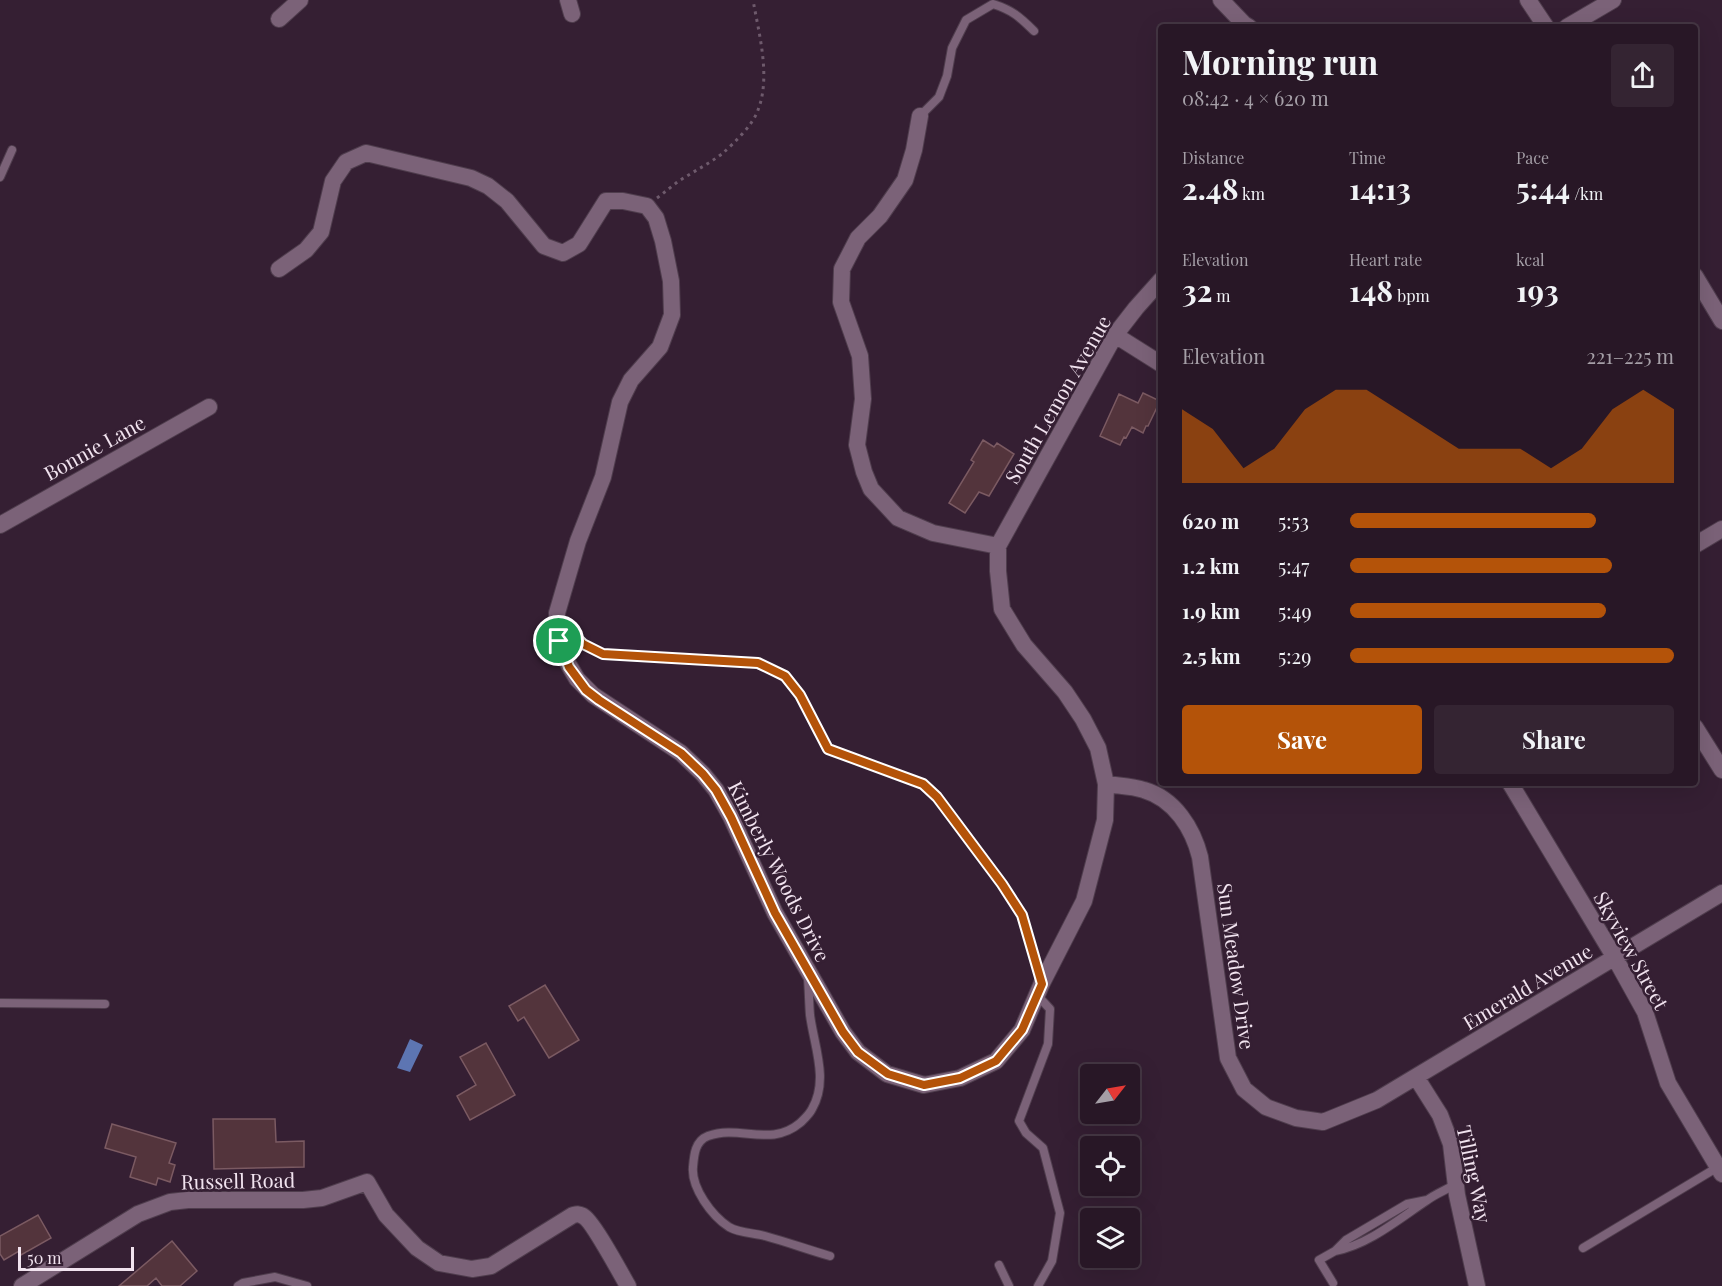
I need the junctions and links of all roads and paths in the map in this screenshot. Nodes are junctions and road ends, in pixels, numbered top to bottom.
1 (300, 0) edge
2 (753, 0) edge
3 (1221, 0) edge
4 (1528, 0) edge
5 (1613, 0) edge
6 (279, 19) dead end
7 (1244, 24) edge
8 (1544, 24) edge
9 (1572, 24) edge
10 (1034, 31) dead end
11 (920, 116) joint
12 (12, 150) dead end
13 (0, 177) edge
14 (646, 206) junction
15 (279, 269) dead end
16 (1698, 281) edge
17 (1158, 282) edge
18 (1722, 321) edge
19 (1115, 335) junction
20 (1158, 362) edge
21 (209, 407) dead end
22 (0, 525) edge
23 (1722, 530) edge
24 (1698, 543) edge
25 (998, 546) junction
26 (559, 641) junction
27 (1698, 732) edge
28 (1722, 770) edge
29 (1106, 784) junction
30 (1512, 786) edge
31 (1722, 893) edge
32 (1615, 958) junction
33 (808, 972) junction
34 (1039, 989) junction
35 (0, 1003) edge
36 (105, 1004) dead end
37 (1416, 1077) junction
38 (1720, 1171) edge
39 (1456, 1184) junction
40 (1583, 1248) dead end
41 (830, 1256) dead end
42 (999, 1265) dead end
43 (1333, 1283) dead end
44 (22, 1286) edge
45 (238, 1286) edge
46 (307, 1286) edge
47 (628, 1286) edge
48 (1009, 1286) edge
49 (1038, 1286) edge
50 (1477, 1286) edge

1 - 6 street
2 - 14 path
3 - 7 street
4 - 8 street
5 - 9 street
10 - 11 lane
11 - 25 street
12 - 13 lane
14 - 15 street
14 - 26 street, Kimberly Woods Drive
16 - 18 street
17 - 19 street, South Lemon Avenue
19 - 20 street
19 - 25 street, South Lemon Avenue
21 - 22 street, Bonnie Lane
23 - 24 street
25 - 29 street, Kimberly Woods Drive
26 - 33 street, Kimberly Woods Drive
26 - 34 lane
27 - 28 street
29 - 34 street, Kimberly Woods Drive
29 - 37 street, Sun Meadow Drive
30 - 32 street, Skyview Street
31 - 32 street, Emerald Avenue
32 - 37 street, Emerald Avenue
32 - 38 street, Skyview Street
33 - 34 street, Kimberly Woods Drive
33 - 41 lane
34 - 49 lane
35 - 36 lane
37 - 39 street, Tilling Way
38 - 40 lane
39 - 43 lane
39 - 50 street, Tilling Way
42 - 48 lane
44 - 47 street, Russell Road
45 - 46 lane

